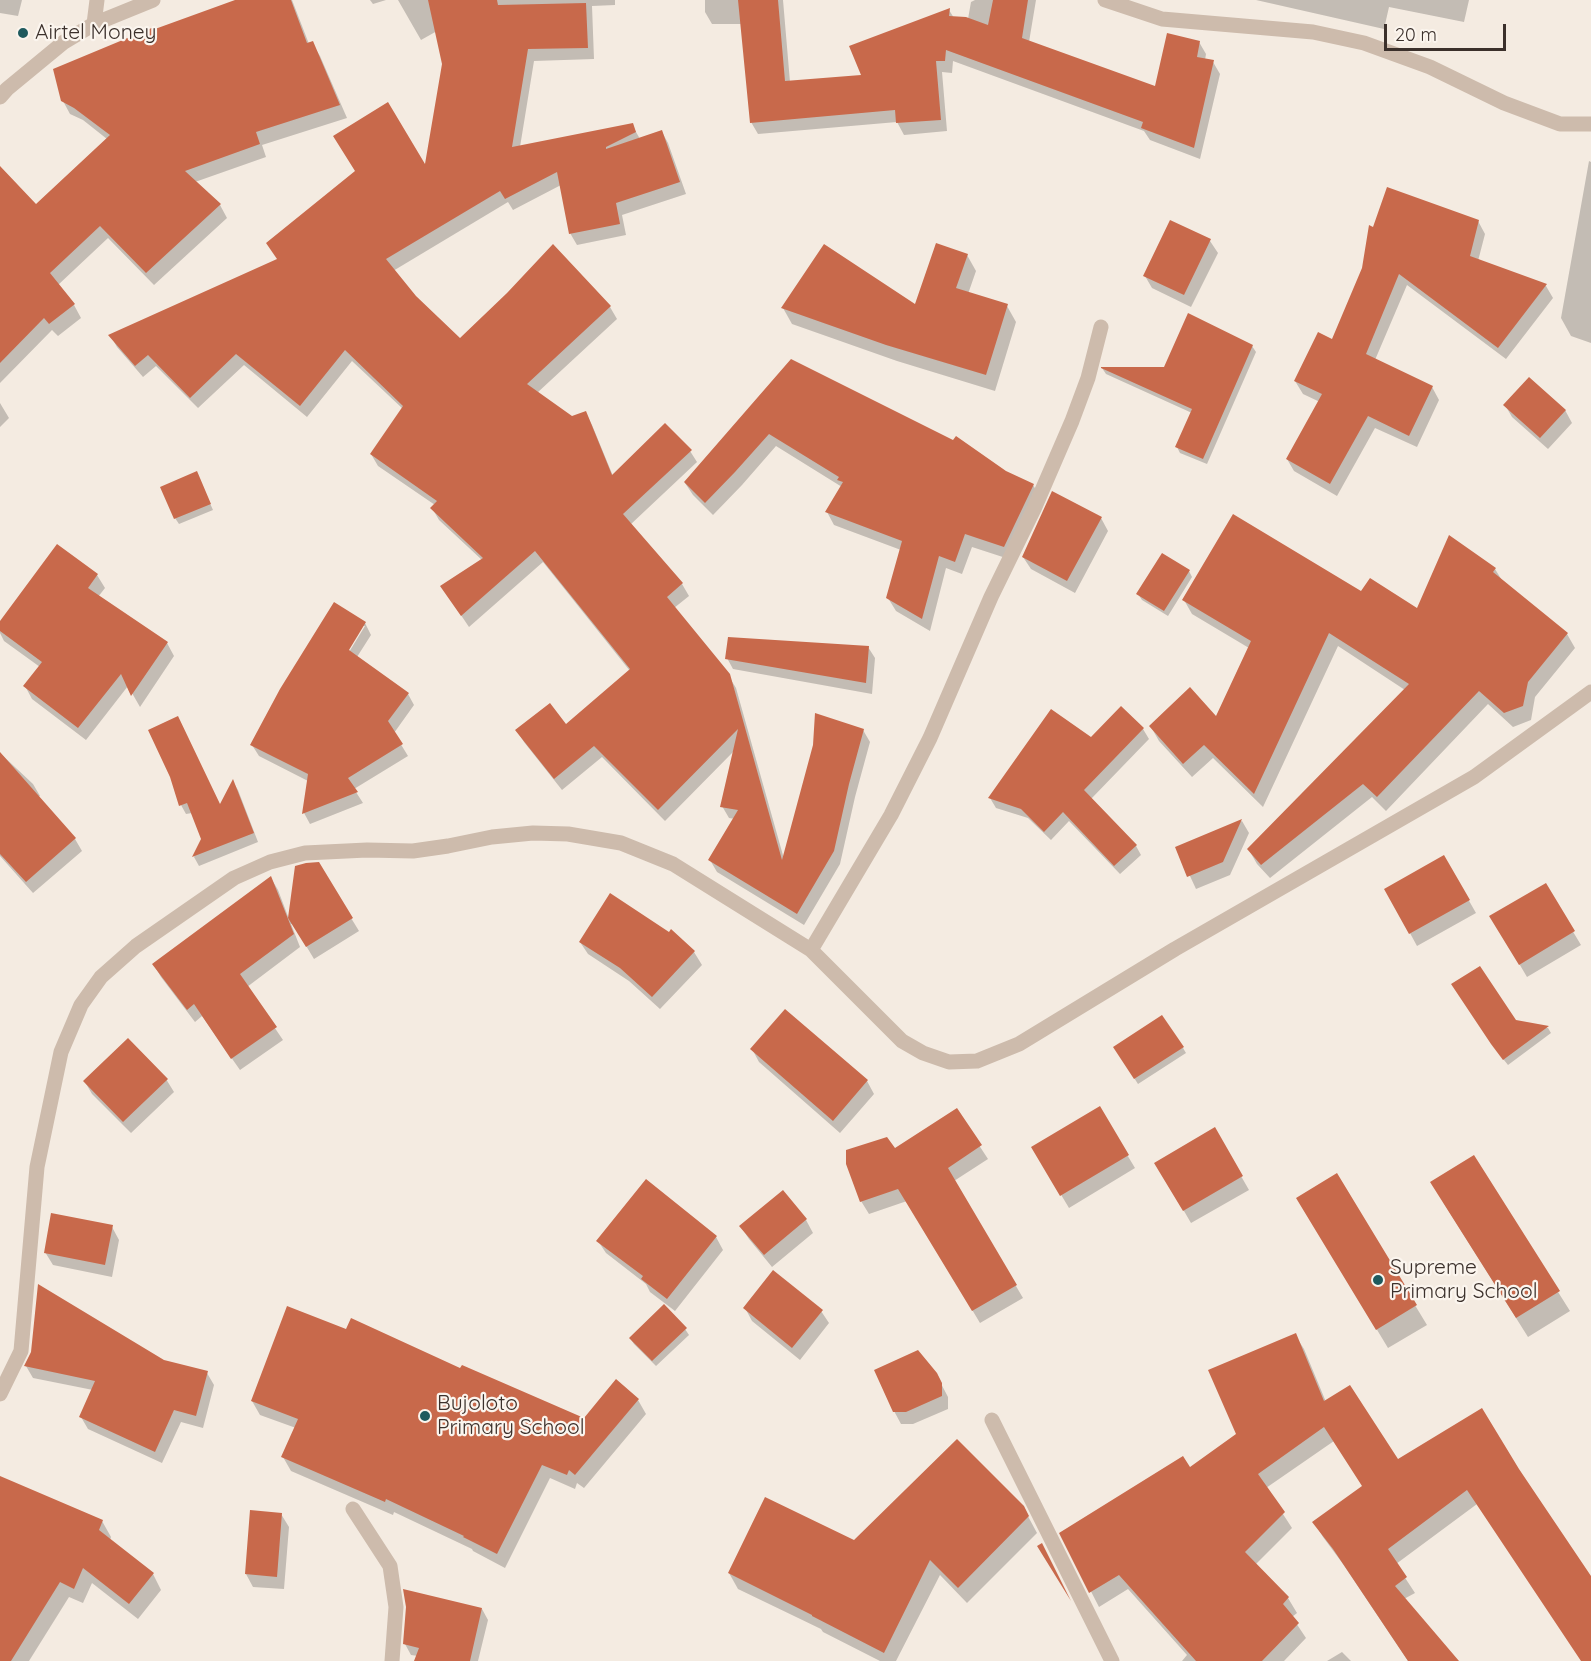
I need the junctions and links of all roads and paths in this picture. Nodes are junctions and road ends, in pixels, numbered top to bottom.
1 (97, 0) edge
2 (153, 0) edge
3 (1105, 0) edge
4 (94, 24) junction
5 (0, 97) edge
6 (1591, 124) edge
7 (1101, 327) dead end
8 (1591, 692) edge
9 (811, 950) junction
10 (0, 1394) edge
11 (992, 1420) dead end
12 (353, 1509) dead end
13 (392, 1661) edge
14 (1112, 1661) edge

1 - 4 street
2 - 4 street
3 - 6 street
4 - 5 street
7 - 9 street
8 - 9 street
9 - 10 street
11 - 14 street
12 - 13 street

